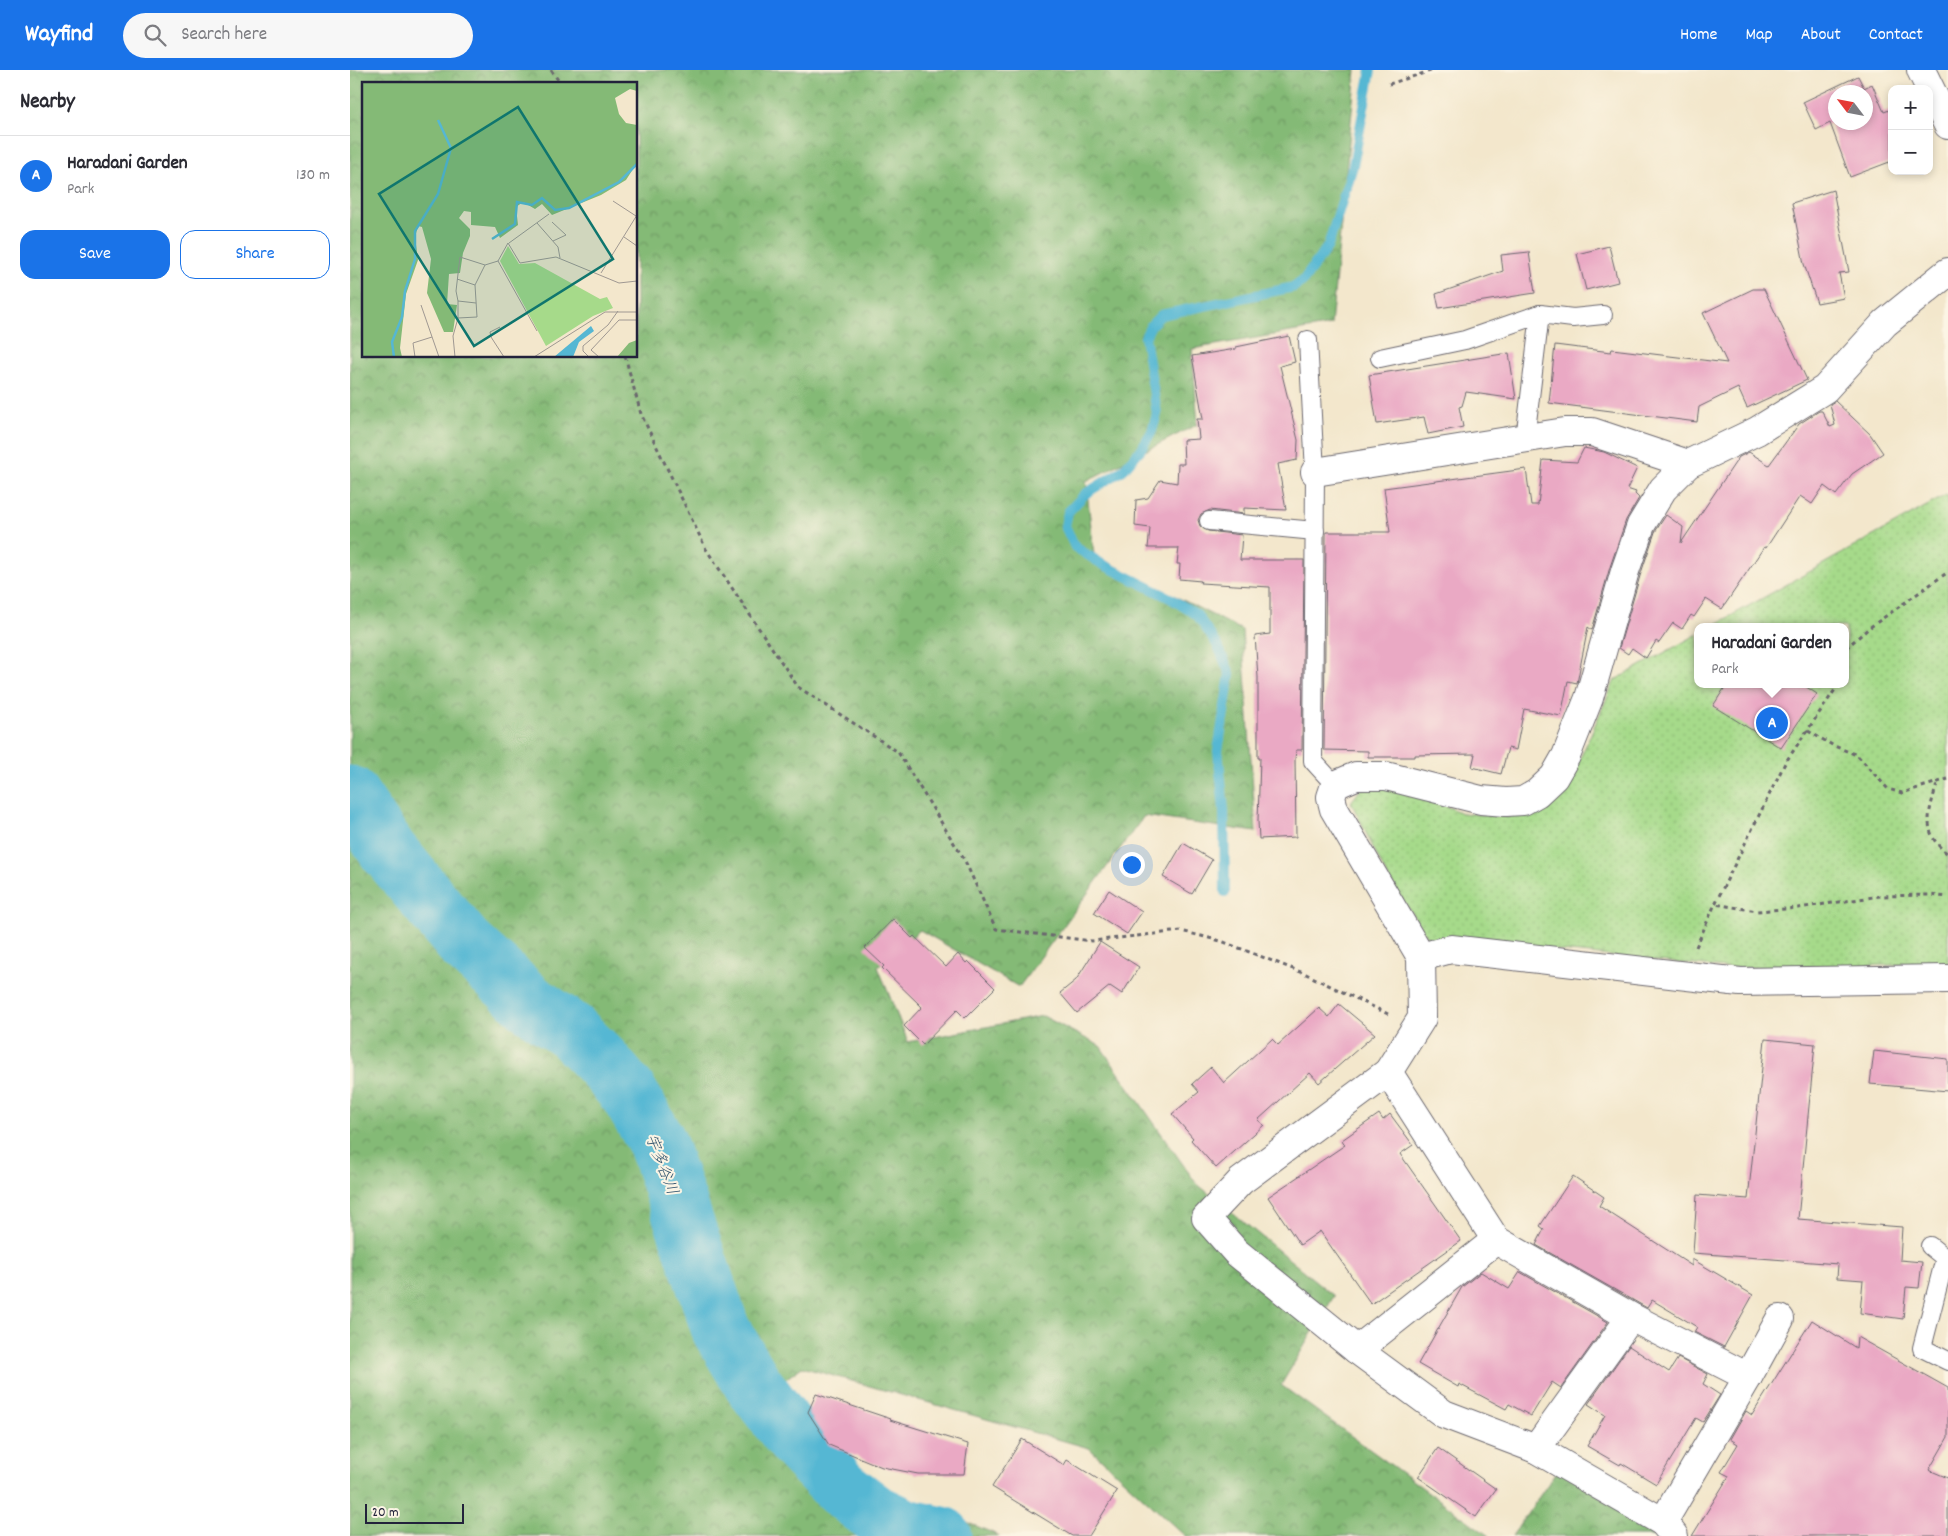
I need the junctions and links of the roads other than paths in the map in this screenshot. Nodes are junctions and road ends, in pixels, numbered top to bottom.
1 (1922, 70) edge
2 (1948, 125) edge
3 (1948, 272) edge
4 (1540, 314) junction
5 (1603, 315) dead end
6 (1308, 340) dead end
7 (1380, 358) dead end
8 (1525, 439) junction
9 (1688, 464) junction
10 (1315, 472) junction
11 (1209, 521) dead end
12 (1315, 531) junction
13 (1336, 785) junction
14 (1421, 957) junction
15 (1948, 979) edge
16 (1388, 1072) junction
17 (1496, 1240) junction
18 (1930, 1246) dead end
19 (1631, 1317) junction
20 (1780, 1320) dead end
21 (1357, 1350) junction
22 (1948, 1361) edge
23 (1748, 1377) junction
24 (1536, 1449) junction
25 (1668, 1529) edge

1 - 2 street
3 - 9 street
4 - 5 lane
4 - 7 lane
4 - 8 lane
6 - 10 lane
8 - 9 street
8 - 10 street
9 - 13 street
10 - 12 lane
11 - 12 lane
12 - 13 lane
13 - 14 street
14 - 15 street
14 - 16 street
16 - 17 street
16 - 21 street
17 - 19 street
17 - 21 street
18 - 22 lane
19 - 23 street
19 - 24 street
20 - 23 street
21 - 24 street
23 - 25 street
24 - 25 street

